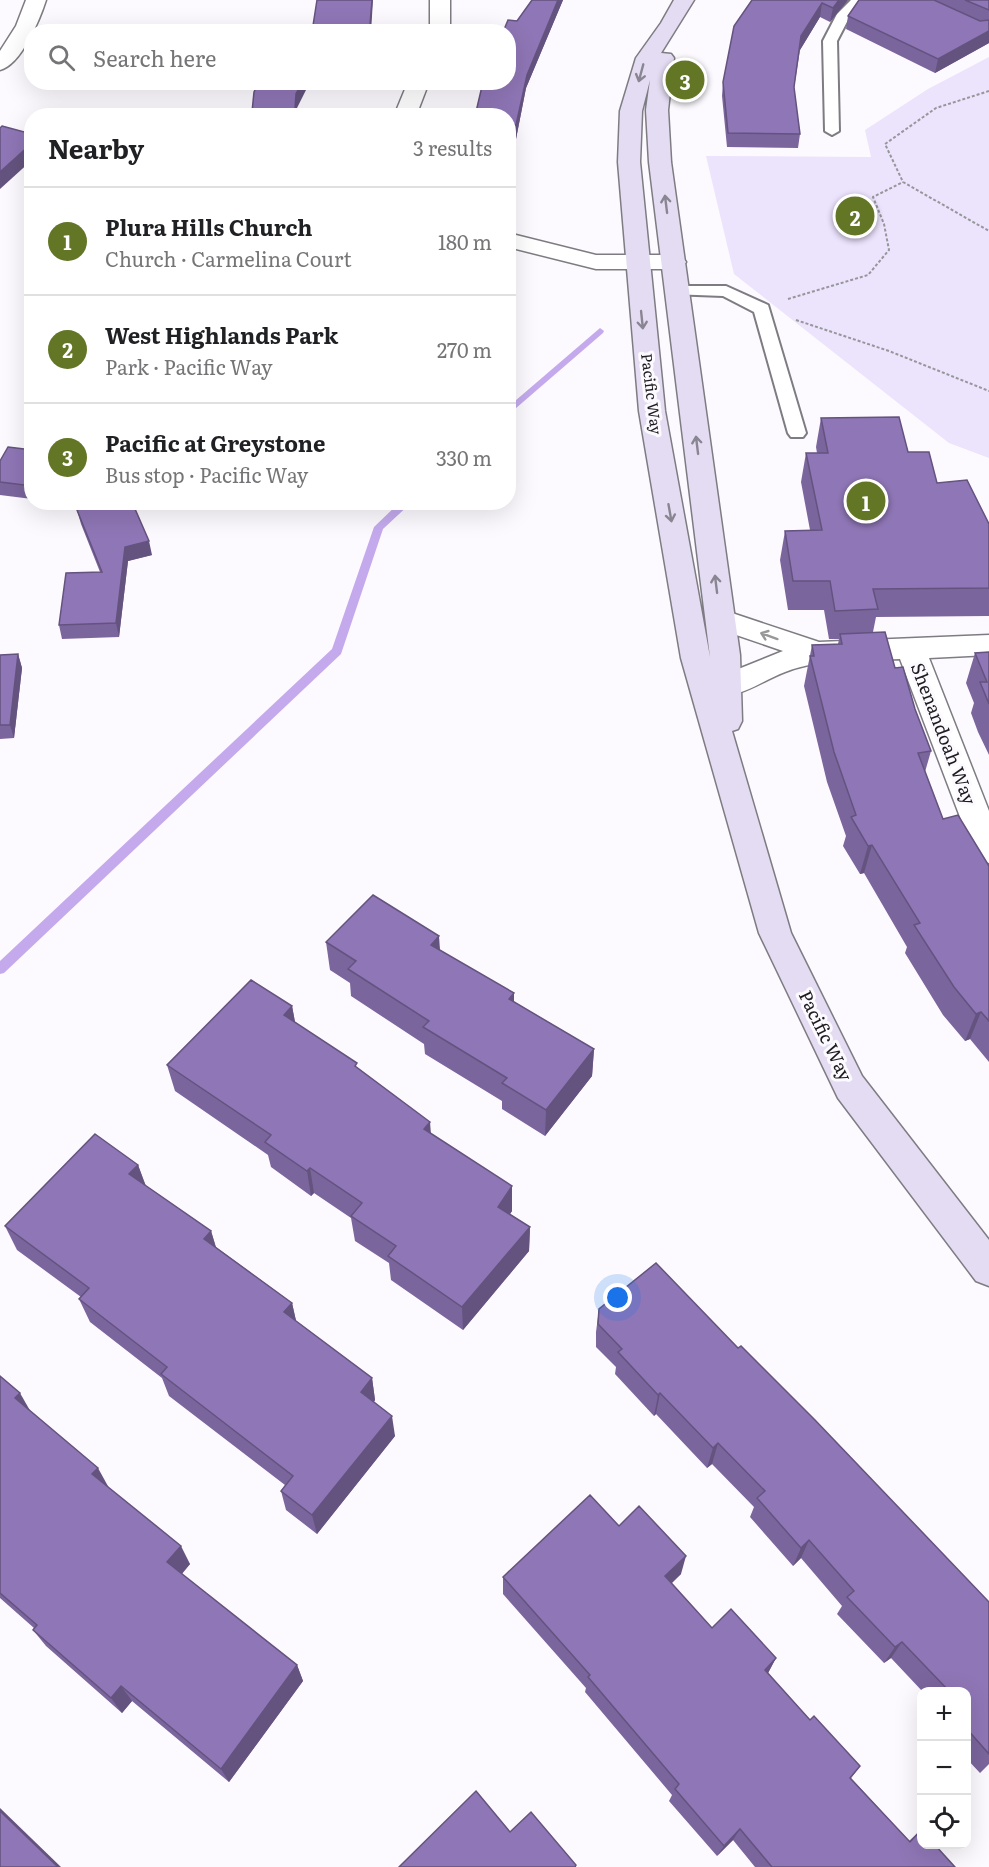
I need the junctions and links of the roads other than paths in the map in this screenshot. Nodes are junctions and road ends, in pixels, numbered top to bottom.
1 (36, 0) edge
2 (440, 0) edge
3 (684, 0) edge
4 (859, 0) edge
5 (26, 24) edge
6 (440, 24) edge
7 (671, 24) junction
8 (24, 28) edge
9 (0, 64) edge
10 (416, 90) edge
11 (408, 108) edge
12 (832, 131) dead end
13 (516, 242) edge
14 (636, 262) junction
15 (674, 262) junction
16 (676, 291) junction
17 (796, 433) dead end
18 (720, 619) junction
19 (989, 645) edge
20 (911, 650) junction
21 (818, 652) junction
22 (726, 686) junction
23 (729, 768) junction
24 (989, 851) edge
25 (989, 1269) edge

1 - 5 street
2 - 6 street
3 - 7 main road, Pacific Way
4 - 12 lane
7 -> 14 main road, Pacific Way
15 -> 7 main road, Pacific Way
8 - 9 street
10 - 11 street
13 - 14 street
14 - 15 street
14 -> 23 main road, Pacific Way
15 - 16 main road, Pacific Way
16 - 17 lane
18 -> 16 main road, Pacific Way
21 -> 18 street
18 - 22 main road, Pacific Way
19 - 20 street
20 - 21 street
20 - 24 street, Shenandoah Way
21 - 22 street
22 - 23 main road, Pacific Way
23 - 25 main road, Pacific Way

